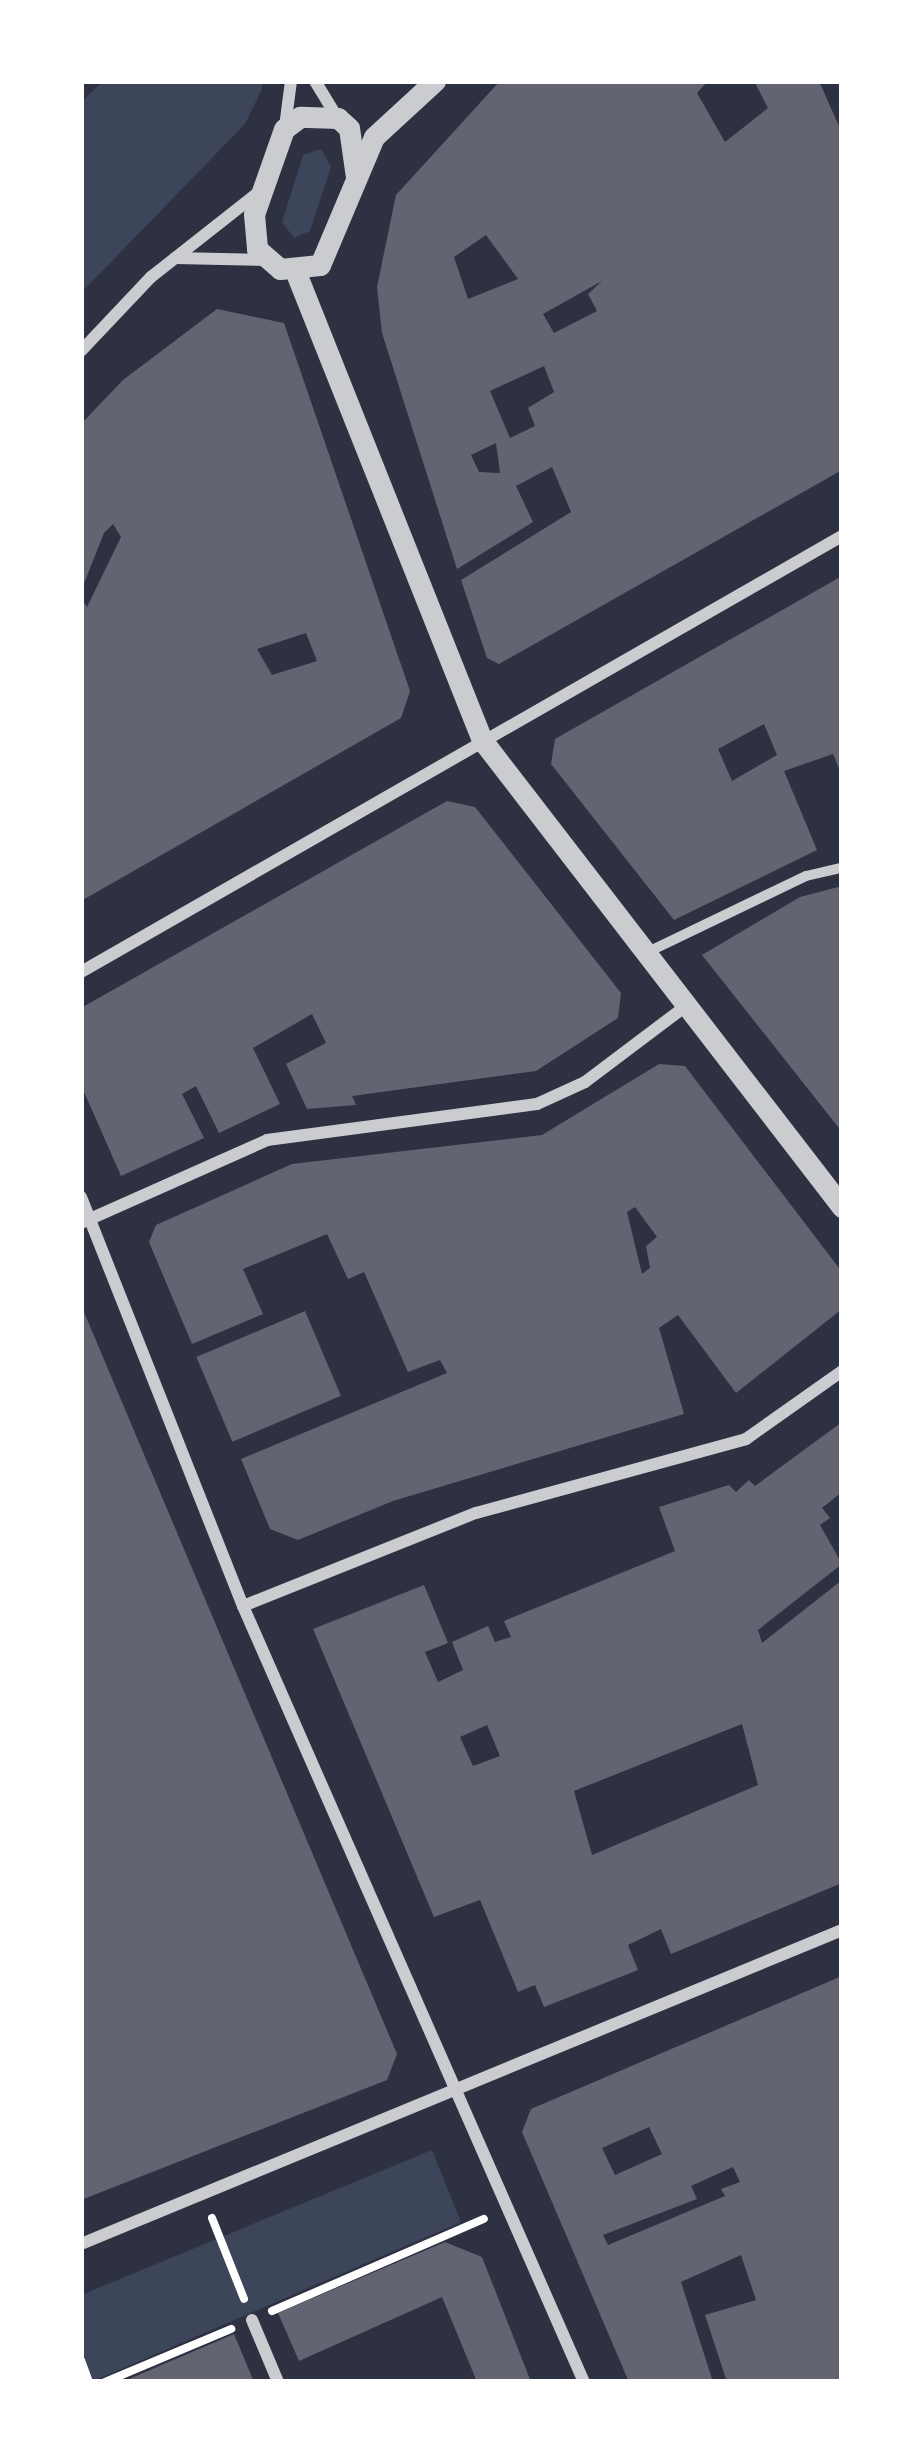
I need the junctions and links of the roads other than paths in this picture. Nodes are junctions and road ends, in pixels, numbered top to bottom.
1 (290, 81) edge
2 (314, 81) edge
3 (435, 81) edge
4 (406, 104) junction
5 (343, 123) junction
6 (284, 129) junction
7 (356, 177) junction
8 (264, 188) junction
9 (174, 258) junction
10 (266, 260) junction
11 (320, 265) junction
12 (296, 273) junction
13 (316, 312) junction
14 (81, 351) edge
15 (842, 536) edge
16 (482, 740) junction
17 (842, 868) edge
18 (650, 951) junction
19 (81, 972) edge
20 (687, 1005) junction
21 (81, 1197) edge
22 (842, 1207) edge
23 (85, 1220) edge
24 (842, 1371) edge
25 (243, 1606) junction
26 (842, 1930) edge
27 (454, 2092) junction
28 (81, 2244) edge
29 (252, 2320) road end
30 (278, 2382) edge
31 (584, 2382) edge

1 - 6 street
2 - 5 street
3 - 4 street
4 - 5 street
4 - 7 street
5 - 6 street
5 - 7 street
6 - 8 street
7 - 11 street
8 - 9 street
8 - 10 street
9 - 10 street
9 - 14 street
10 - 12 street
11 - 12 street
11 - 13 street
12 - 13 street
13 - 16 street
15 - 16 street
16 - 18 street
16 - 19 street
17 - 18 street
18 - 20 street
20 - 22 street
20 - 23 street
21 - 23 street
23 - 25 street
24 - 25 street
25 - 27 street
26 - 27 street
27 - 28 street
27 - 31 street
29 - 30 street

